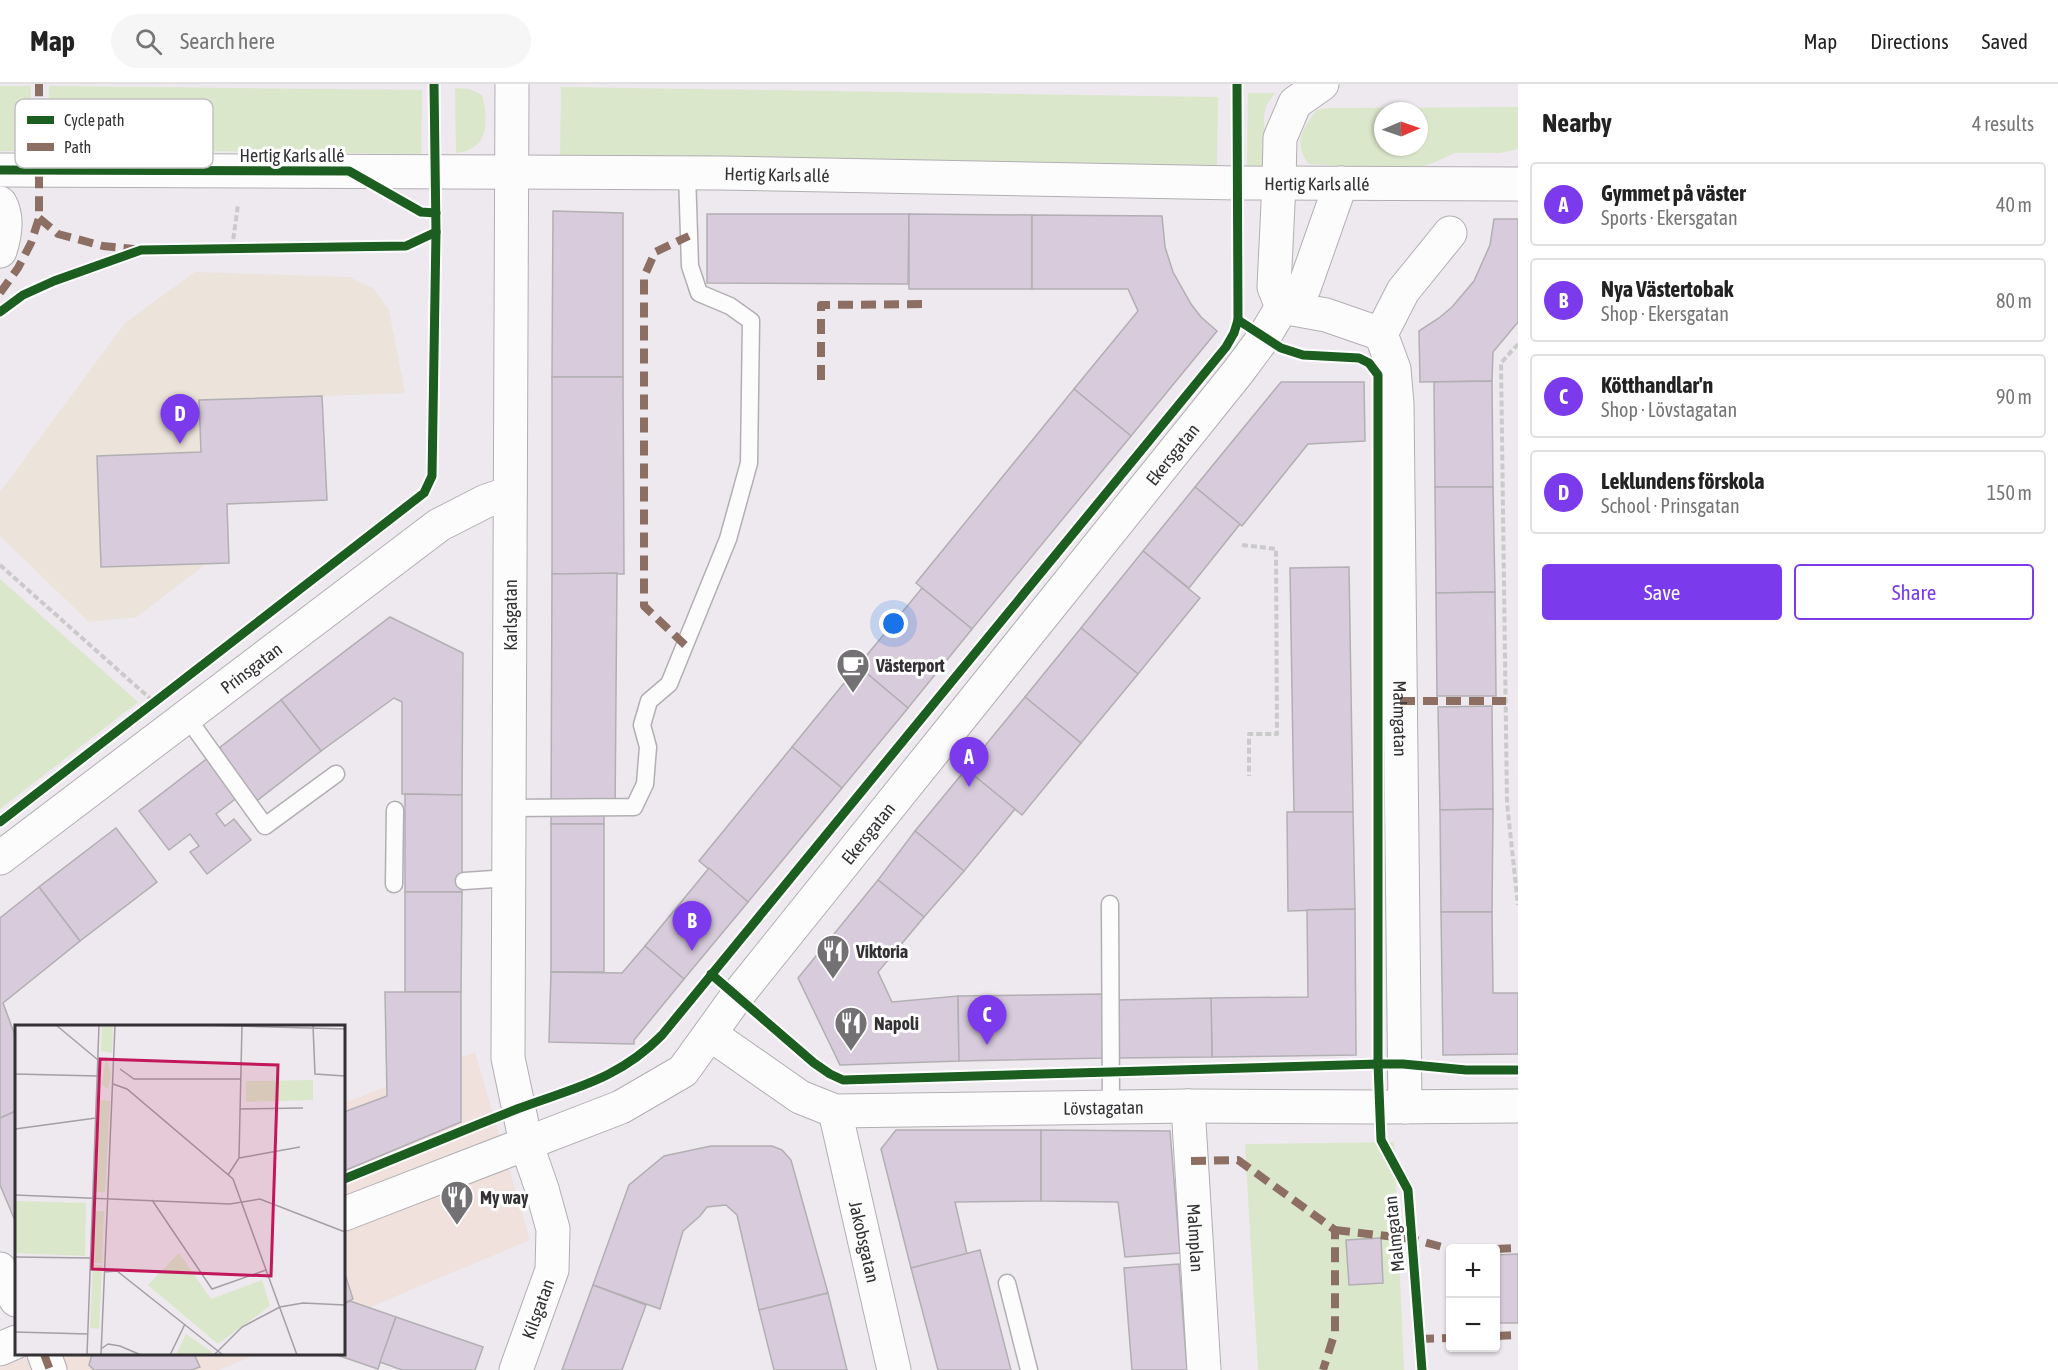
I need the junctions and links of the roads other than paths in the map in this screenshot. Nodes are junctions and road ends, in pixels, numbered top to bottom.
1 (512, 84) edge
2 (1322, 84) edge
3 (0, 170) edge
4 (511, 173) junction
5 (687, 173) junction
6 (1279, 183) junction
7 (1341, 183) junction
8 (1518, 184) edge
9 (0, 203) edge
10 (1450, 233) dead end
11 (0, 251) edge
12 (1282, 307) junction
13 (1381, 334) junction
14 (510, 494) junction
15 (175, 706) junction
16 (336, 774) dead end
17 (509, 808) junction
18 (394, 810) dead end
19 (0, 858) edge
20 (509, 878) junction
21 (464, 881) dead end
22 (394, 884) dead end
23 (1110, 904) dead end
24 (710, 1034) junction
25 (1111, 1106) junction
26 (1188, 1106) junction
27 (1518, 1106) edge
28 (1405, 1107) junction
29 (835, 1111) junction
30 (526, 1143) junction
31 (345, 1214) edge
32 (0, 1269) edge
33 (1007, 1283) dead end
34 (15, 1298) edge
35 (15, 1342) edge
36 (0, 1349) edge
37 (45, 1355) edge
38 (50, 1370) edge
39 (516, 1370) edge
40 (894, 1370) edge
41 (1029, 1370) edge
42 (1204, 1370) edge

1 - 4 street, Karlsgatan
2 - 6 street
3 - 4 street, Hertig Karls allé
4 - 5 street, Hertig Karls allé
4 - 14 street, Karlsgatan
5 - 6 street, Hertig Karls allé
5 - 17 lane
6 - 7 street, Hertig Karls allé
6 - 12 street
7 - 8 street, Hertig Karls allé
7 - 12 street, Ekersgatan
9 - 11 street
10 - 13 street
12 - 13 street
12 - 24 street, Ekersgatan
13 - 28 street, Malmgatan
14 - 15 street, Prinsgatan
14 - 17 street, Karlsgatan
15 - 16 lane
15 - 19 street, Prinsgatan
17 - 20 street, Karlsgatan
18 - 22 lane
20 - 21 lane
20 - 30 street, Karlsgatan
23 - 25 lane
24 - 29 street, Lövstagatan
24 - 30 street, Ekersgatan
25 - 26 street, Lövstagatan
25 - 29 street, Lövstagatan
26 - 28 street, Lövstagatan
26 - 42 street, Malmplan
27 - 28 street, Lövstagatan
29 - 40 street, Jakobsgatan
30 - 31 street, Ekersgatan
30 - 39 street, Kilsgatan
32 - 34 street
33 - 41 lane
35 - 36 street
37 - 38 street

